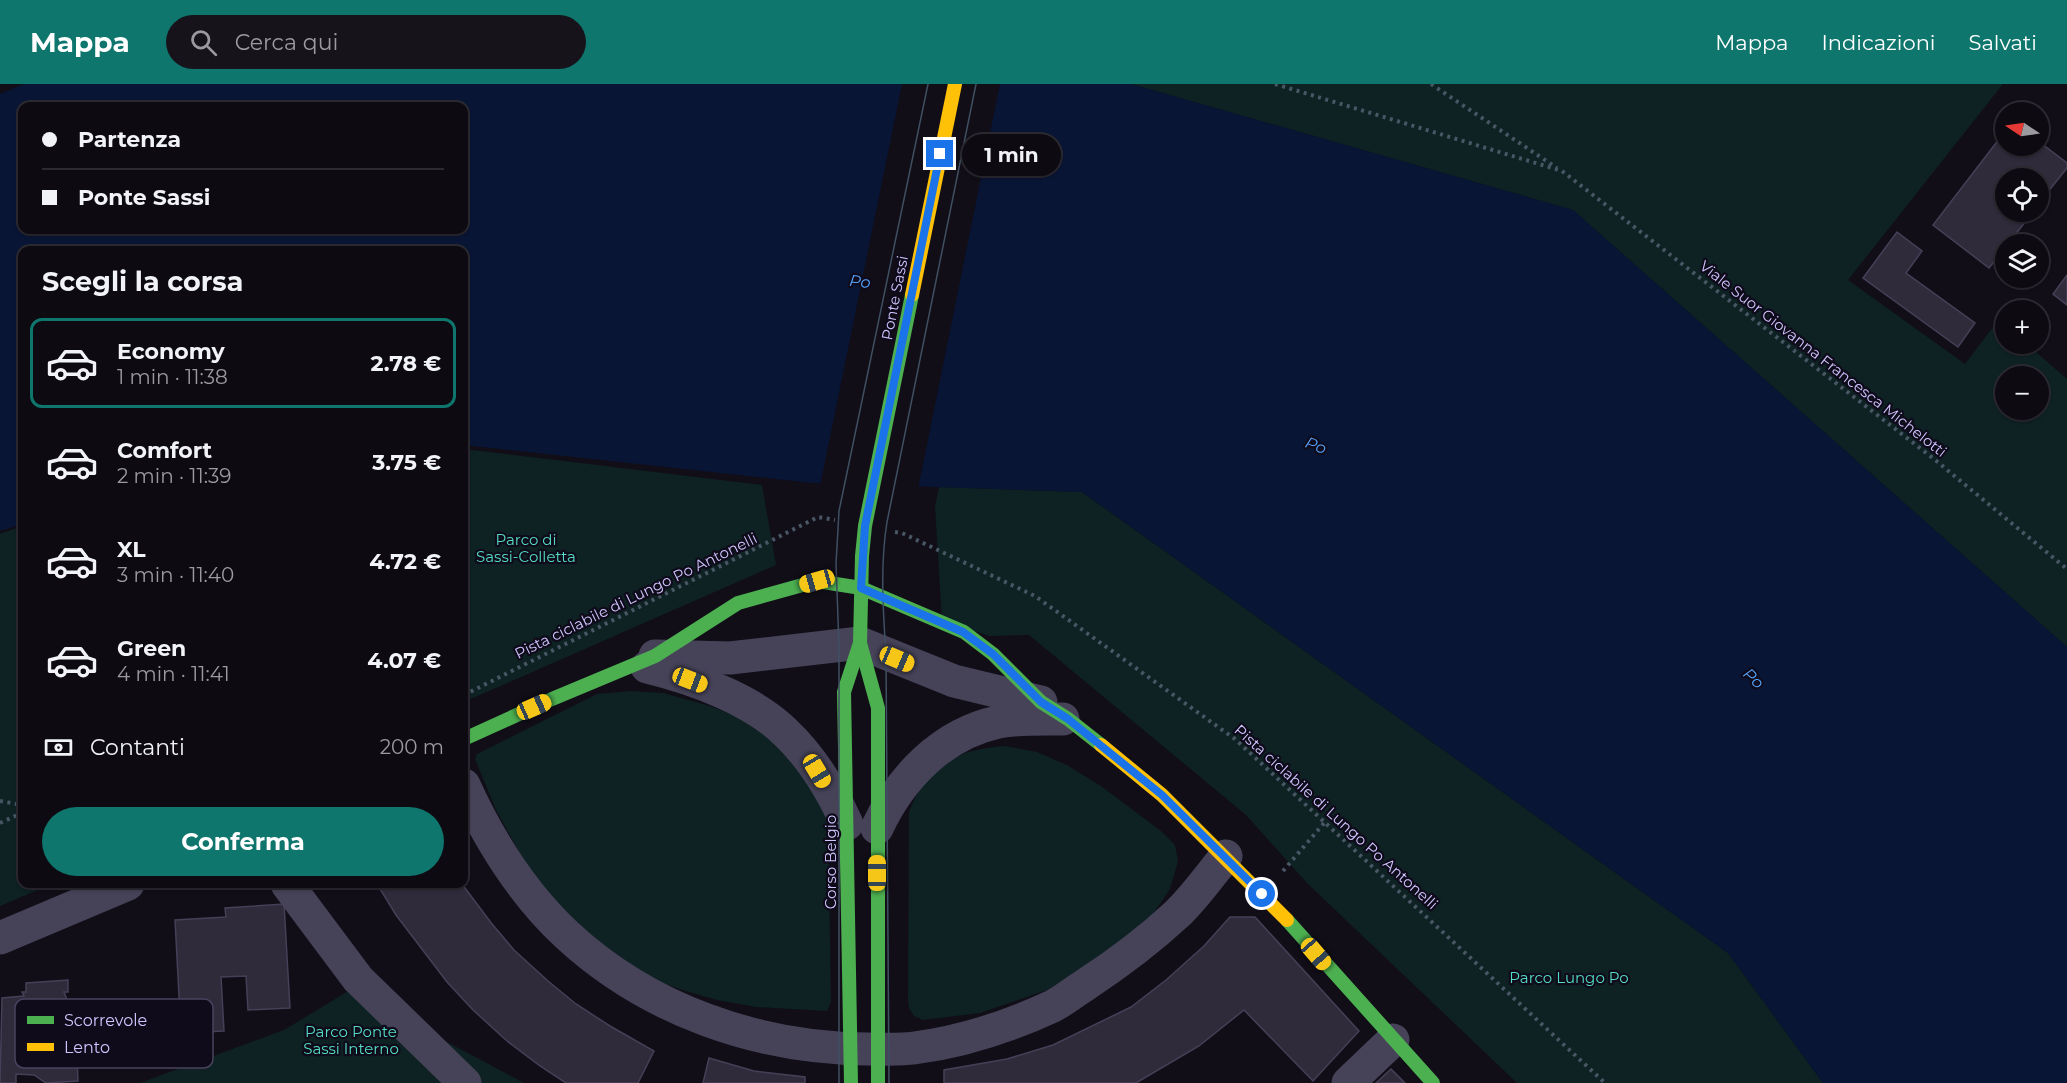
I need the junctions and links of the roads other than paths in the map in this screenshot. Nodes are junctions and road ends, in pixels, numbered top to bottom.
1 (954, 84) edge
2 (866, 522) joint
3 (861, 588) junction
4 (860, 643) junction
5 (645, 660) junction
6 (1054, 710) junction
7 (468, 737) edge
8 (468, 794) edge
9 (862, 826) junction
10 (1226, 856) junction
11 (119, 888) edge
12 (290, 888) edge
13 (0, 938) edge
14 (1393, 1040) junction
15 (864, 1049) junction
16 (465, 1083) edge
17 (850, 1083) edge
18 (878, 1083) edge
19 (1348, 1083) edge
20 (1433, 1083) edge

1 - 2 main road, Ponte Sassi
2 - 3 main road, Corso Belgio
3 - 4 main road, Corso Belgio
3 - 5 main road
3 - 6 main road
4 - 5 street
4 - 6 street
4 - 9 main road, Corso Belgio
4 - 9 main road, Corso Belgio
5 - 7 main road
5 - 9 street
6 - 9 street
6 - 10 main road
8 - 15 street
9 - 15 main road, Corso Belgio
9 - 15 main road, Corso Belgio
10 - 14 main road
10 - 15 street
11 - 13 street
12 - 16 street
14 - 19 street
14 - 20 main road
15 - 17 main road, Corso Belgio
15 - 18 main road, Corso Belgio

